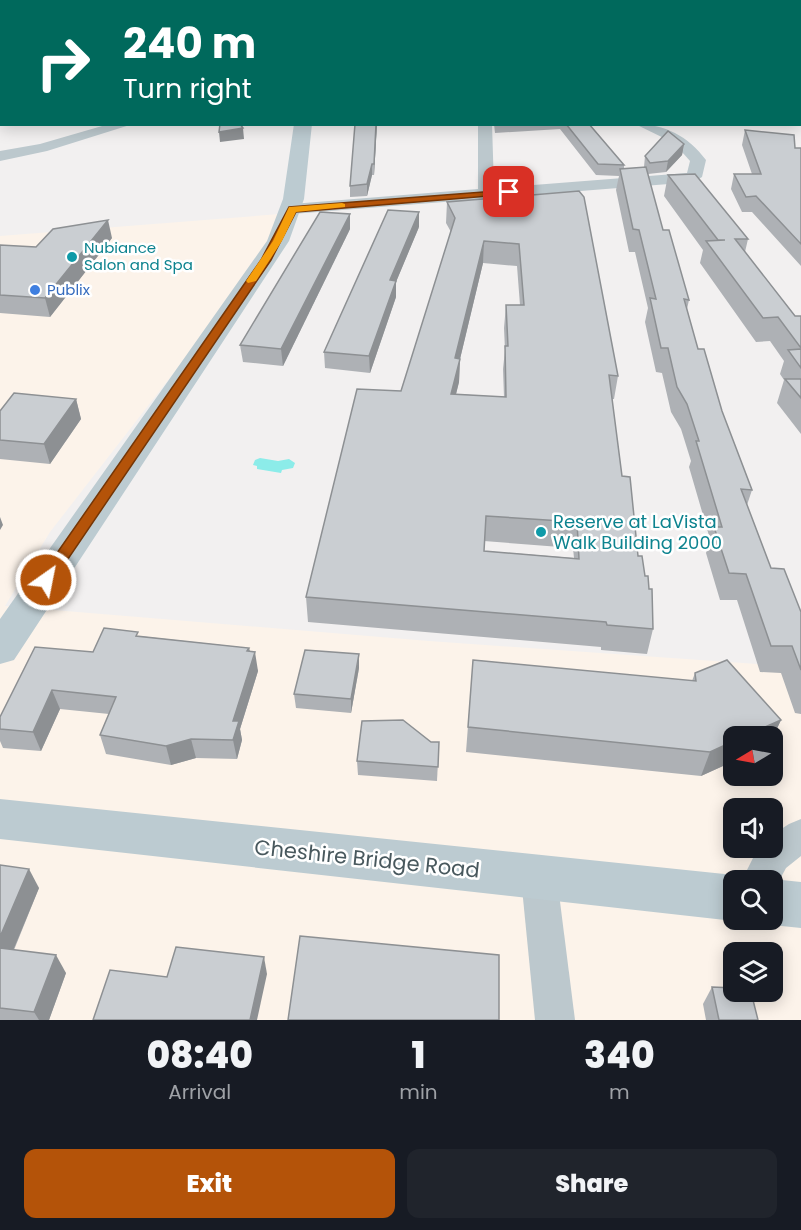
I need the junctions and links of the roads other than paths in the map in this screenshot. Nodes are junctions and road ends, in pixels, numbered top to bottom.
1 (119, 126) edge
2 (303, 126) edge
3 (485, 126) edge
4 (647, 126) edge
5 (0, 156) edge
6 (486, 194) junction
7 (292, 209) junction
8 (0, 649) edge
9 (0, 819) edge
10 (801, 835) edge
11 (765, 870) edge
12 (539, 878) junction
13 (723, 897) edge
14 (783, 903) edge
15 (801, 905) edge
16 (555, 1020) edge

1 - 5 street
2 - 7 main road
3 - 6 street
4 - 6 street
6 - 7 street
7 - 8 main road
9 - 12 main road, Cheshire Bridge Road
10 - 11 street
12 - 13 main road, Cheshire Bridge Road
12 - 16 street
14 - 15 main road

